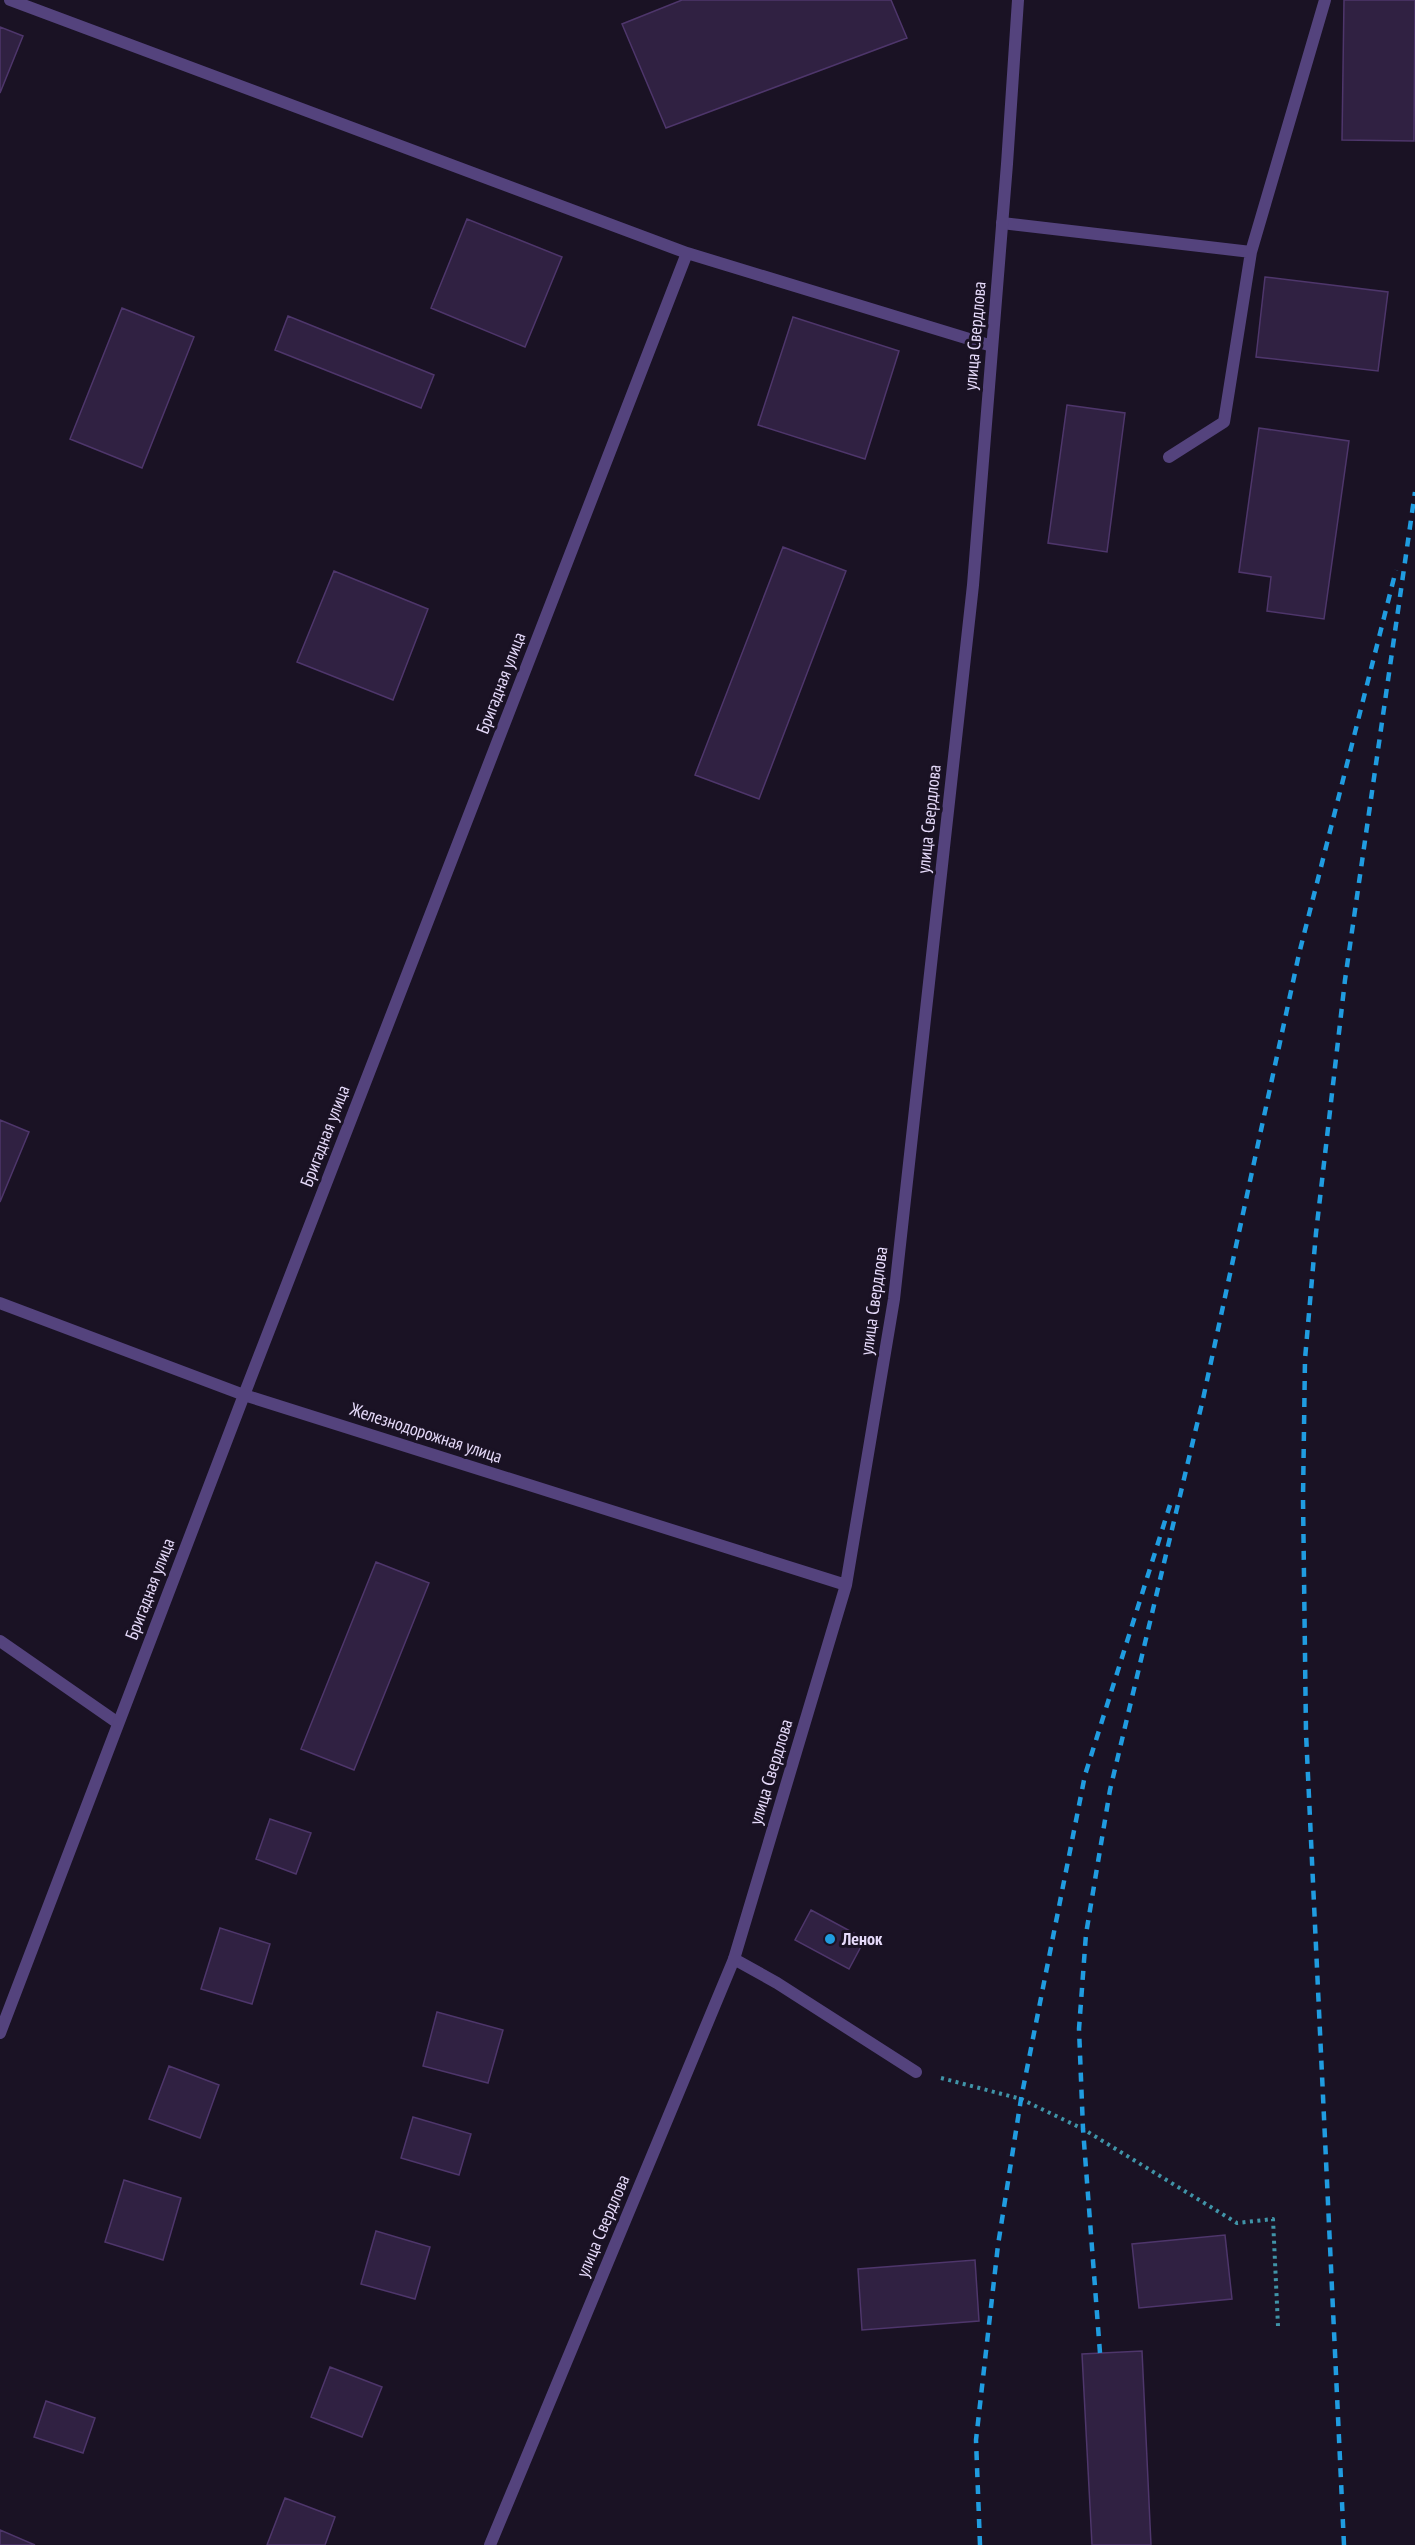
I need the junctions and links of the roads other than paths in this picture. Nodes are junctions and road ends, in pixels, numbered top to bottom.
1 (10, 0) edge
2 (1018, 0) edge
3 (1325, 0) edge
4 (1002, 222) junction
5 (1251, 252) junction
6 (687, 253) junction
7 (992, 346) junction
8 (1169, 457) dead end
9 (0, 1303) edge
10 (244, 1395) junction
11 (846, 1585) junction
12 (0, 1641) edge
13 (118, 1723) junction
14 (734, 1959) junction
15 (0, 2033) edge
16 (916, 2072) road end
17 (490, 2545) edge

1 - 6 street
2 - 4 street, улица Свердлова
3 - 5 street
4 - 5 street
4 - 7 street, улица Свердлова
5 - 8 street
6 - 7 street
6 - 10 street, Бригадная улица
7 - 11 street, улица Свердлова
9 - 10 street, Железнодорожная улица
10 - 11 street, Железнодорожная улица
10 - 13 street, Бригадная улица
11 - 14 street, улица Свердлова
12 - 13 street
13 - 15 street, Бригадная улица
14 - 16 street
14 - 17 street, улица Свердлова

